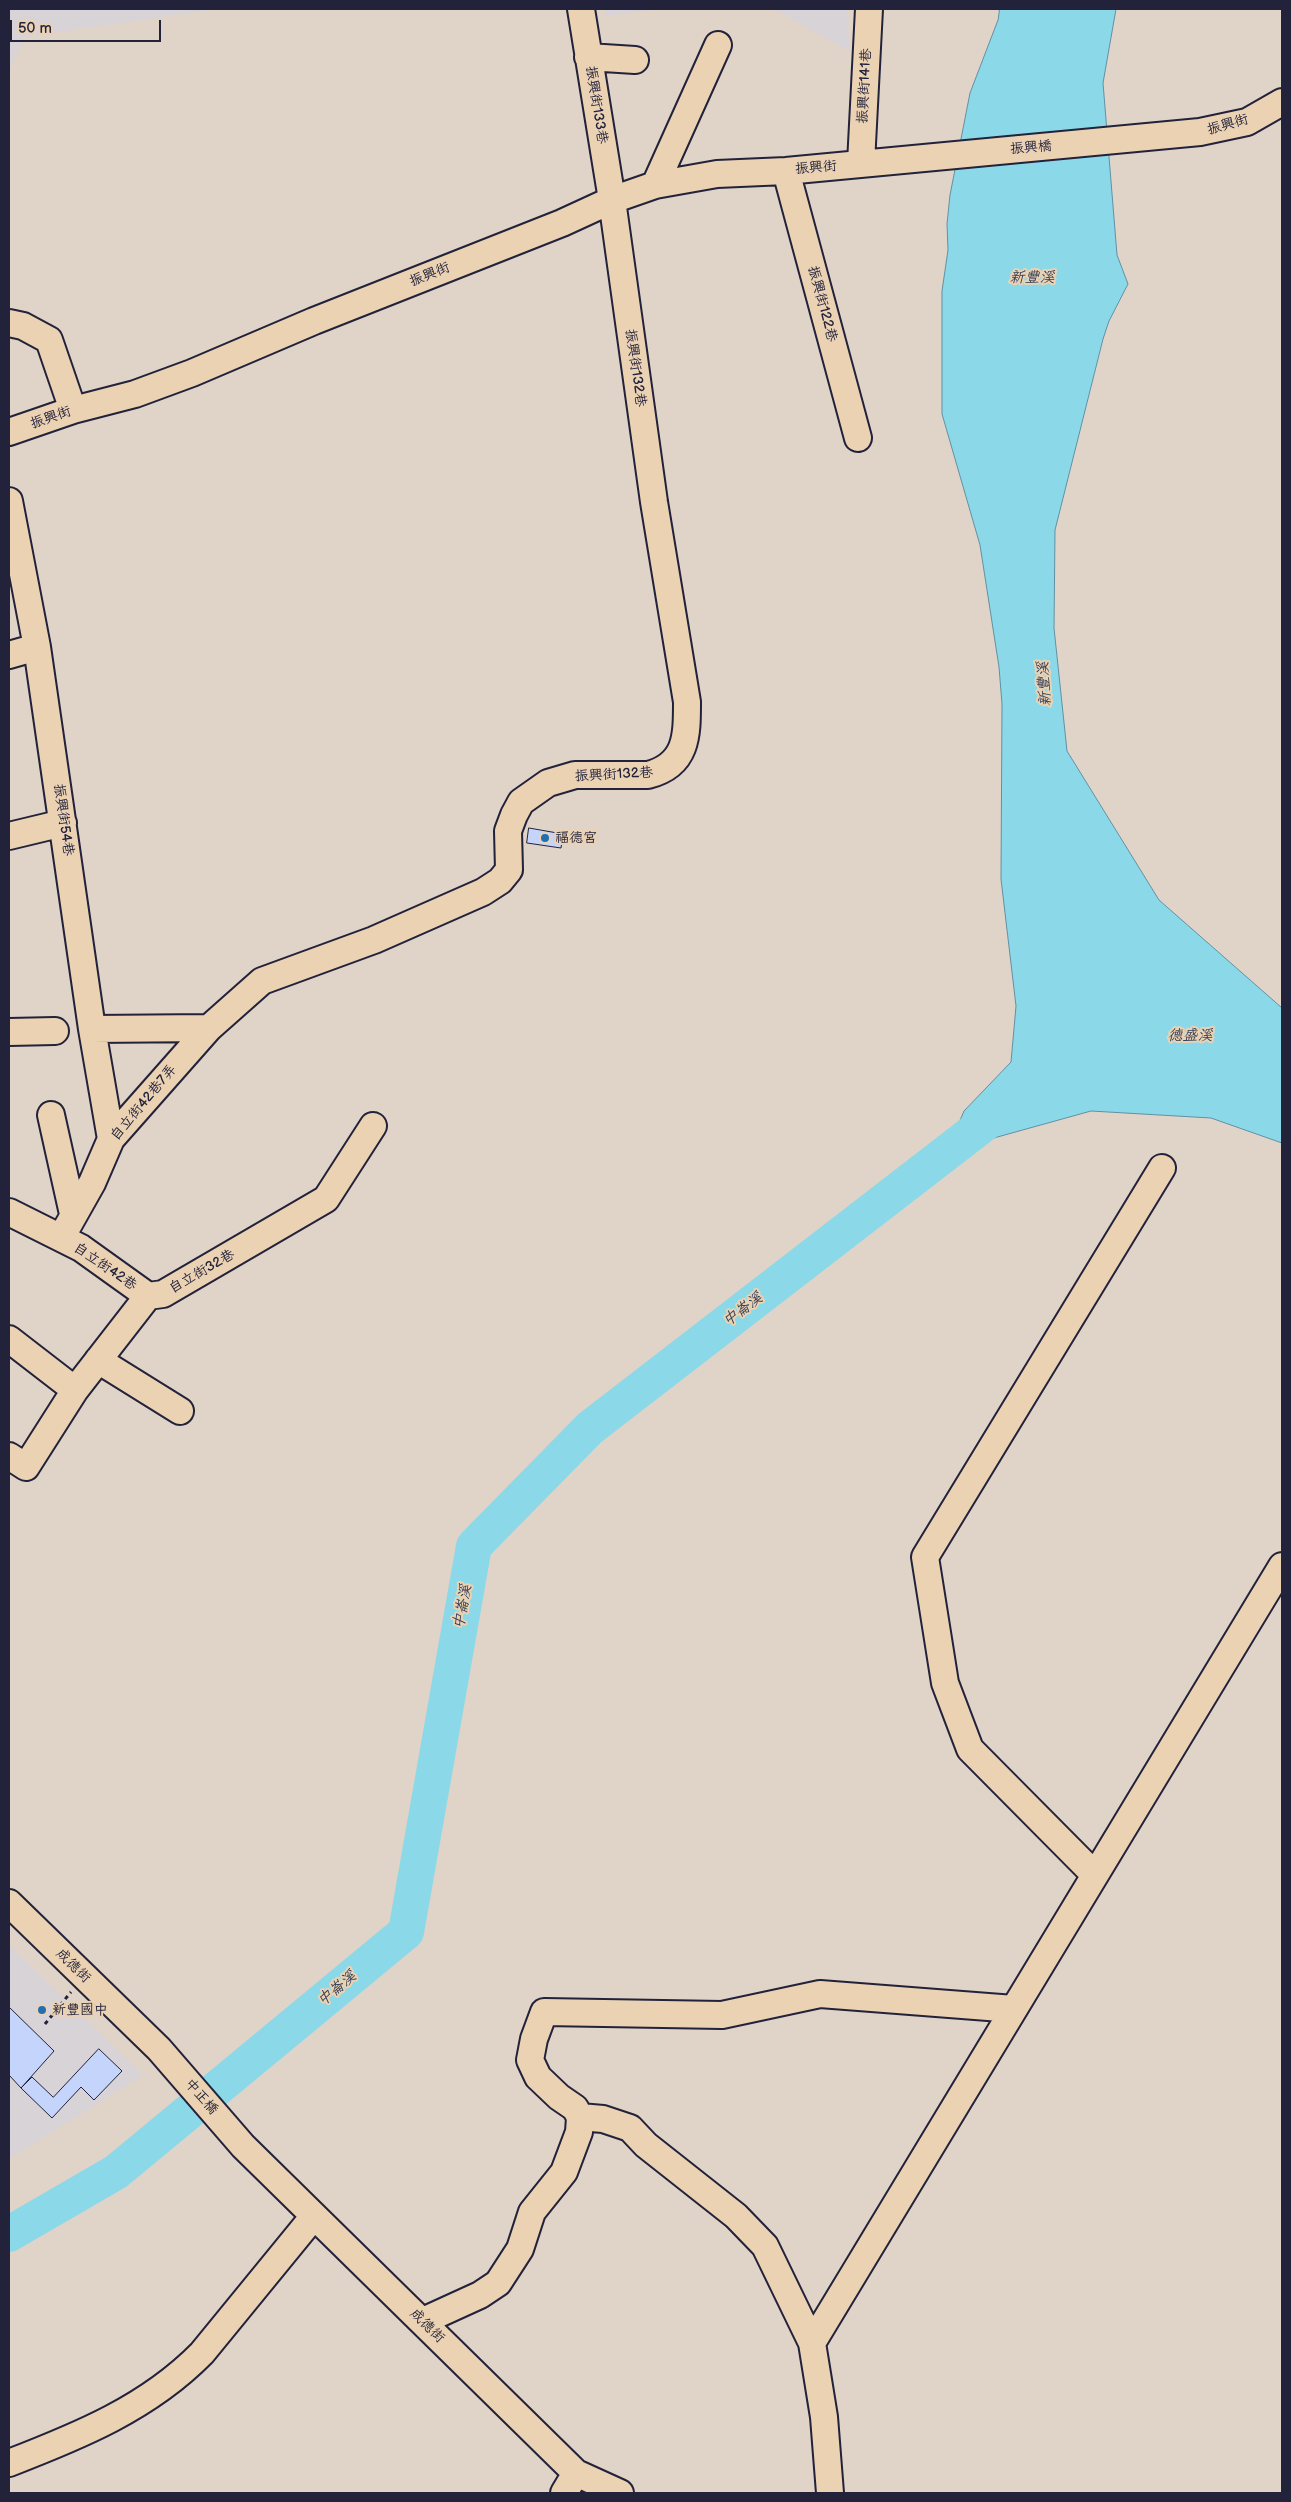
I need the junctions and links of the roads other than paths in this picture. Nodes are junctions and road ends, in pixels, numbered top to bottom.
1 (581, 9) edge
2 (869, 9) edge
3 (718, 45) dead end
4 (588, 57) junction
5 (635, 60) dead end
6 (1282, 102) edge
7 (1200, 132) joint
8 (861, 164) junction
9 (786, 171) junction
10 (655, 185) junction
11 (612, 200) junction
12 (9, 323) edge
13 (73, 410) junction
14 (9, 432) edge
15 (858, 438) dead end
16 (9, 501) edge
17 (37, 647) junction
18 (9, 655) edge
19 (63, 823) junction
20 (9, 836) edge
21 (209, 1028) junction
22 (92, 1029) junction
23 (55, 1031) dead end
24 (9, 1032) edge
25 (51, 1115) dead end
26 (373, 1126) dead end
27 (111, 1139) junction
28 (1162, 1168) dead end
29 (9, 1212) edge
30 (73, 1214) junction
31 (20, 1229) edge
32 (61, 1238) junction
33 (148, 1296) junction
34 (9, 1339) edge
35 (98, 1360) junction
36 (75, 1390) junction
37 (180, 1411) dead end
38 (9, 1456) edge
39 (1282, 1566) edge
40 (1095, 1875) junction
41 (9, 1904) edge
42 (1014, 2009) junction
43 (159, 2049) joint
44 (580, 2117) junction
45 (243, 2146) joint
46 (314, 2216) junction
47 (423, 2321) junction
48 (812, 2343) junction
49 (9, 2463) edge
50 (570, 2483) edge
51 (620, 2493) edge
52 (830, 2493) edge

1 - 4 street, 振興街133巷
2 - 8 street, 振興街141巷
3 - 10 street
4 - 5 street
4 - 11 street, 振興街133巷
6 - 7 street, 振興街
7 - 8 street, 振興橋
8 - 9 street, 振興街
9 - 10 street, 振興街
9 - 15 street, 振興街122巷
10 - 11 street, 振興街
11 - 13 street, 振興街
11 - 21 street, 振興街132巷
12 - 13 street
13 - 14 street, 振興街
16 - 17 street, 振興街54巷
17 - 18 street
17 - 19 street, 振興街54巷
19 - 20 street
19 - 22 street, 振興街54巷
21 - 22 street
21 - 27 street, 自立街42巷7弄
22 - 27 street, 振興街54巷
23 - 24 street
25 - 30 street
26 - 33 street, 自立街32巷
27 - 30 street, 自立街42巷7弄
28 - 40 street
29 - 31 street, 自立街42巷
30 - 32 street, 自立街42巷7弄
31 - 32 street, 自立街42巷
32 - 33 street, 自立街42巷
33 - 35 street
34 - 36 street
35 - 36 street
35 - 37 street
36 - 38 street
39 - 40 street
40 - 42 street
41 - 43 street, 成德街
42 - 44 street
42 - 48 street
43 - 45 street, 中正橋
44 - 47 street
44 - 48 street
45 - 46 street, 成德街
46 - 47 street, 成德街
46 - 49 street
47 - 50 street, 成德街
48 - 52 street
50 - 51 street, 成德街

